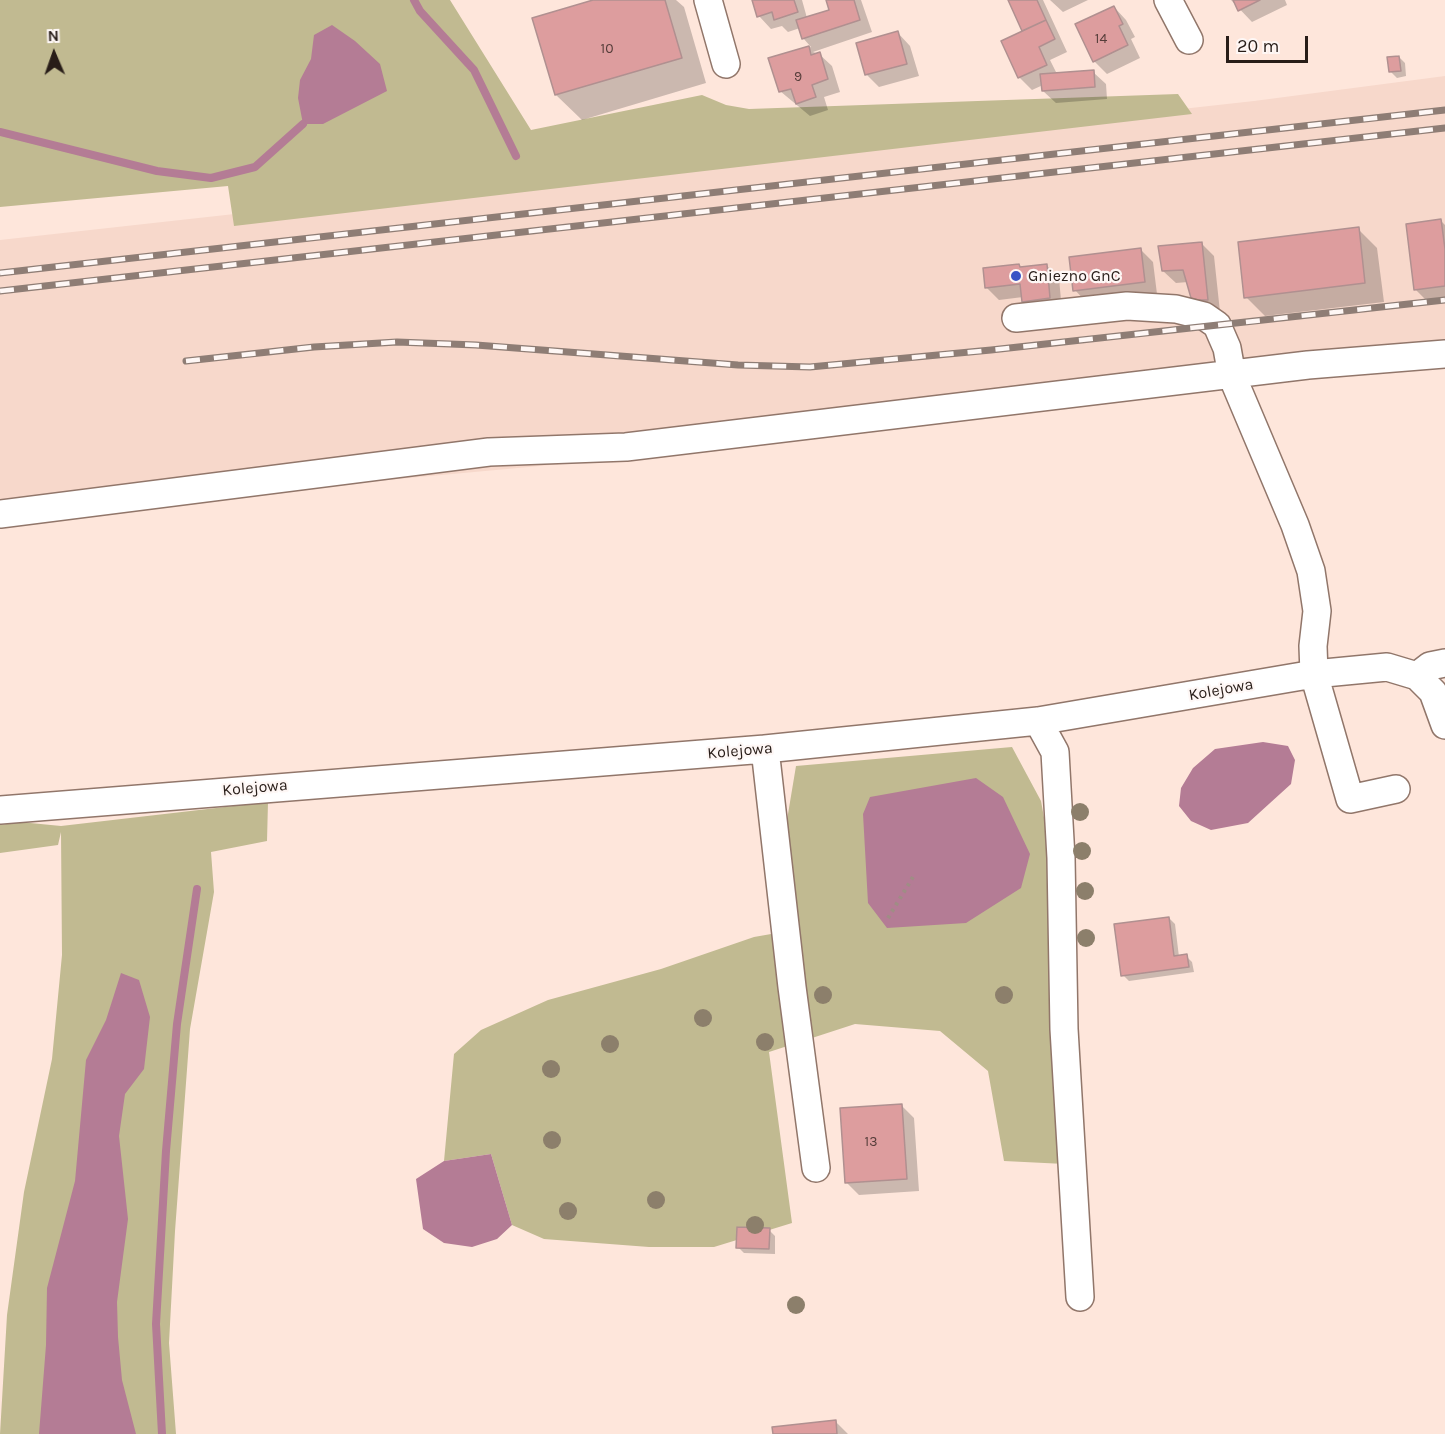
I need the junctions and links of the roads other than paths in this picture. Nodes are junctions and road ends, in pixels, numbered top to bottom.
1 (708, 0) edge
2 (1168, 0) edge
3 (1189, 40) dead end
4 (726, 64) dead end
5 (1016, 318) dead end
6 (1445, 354) edge
7 (1232, 376) junction
8 (0, 514) edge
9 (1445, 663) edge
10 (1314, 674) junction
11 (1417, 676) junction
12 (1038, 721) junction
13 (1445, 725) edge
14 (765, 749) junction
15 (1396, 789) dead end
16 (0, 810) edge
17 (816, 1168) dead end
18 (1080, 1297) dead end

1 - 4 street
2 - 3 street
5 - 7 street
6 - 7 street
7 - 8 street
7 - 10 street
9 - 11 street
10 - 11 street, Kolejowa
10 - 12 street, Kolejowa
10 - 15 street
11 - 13 street
12 - 14 street, Kolejowa
12 - 18 street
14 - 16 street, Kolejowa
14 - 17 street

